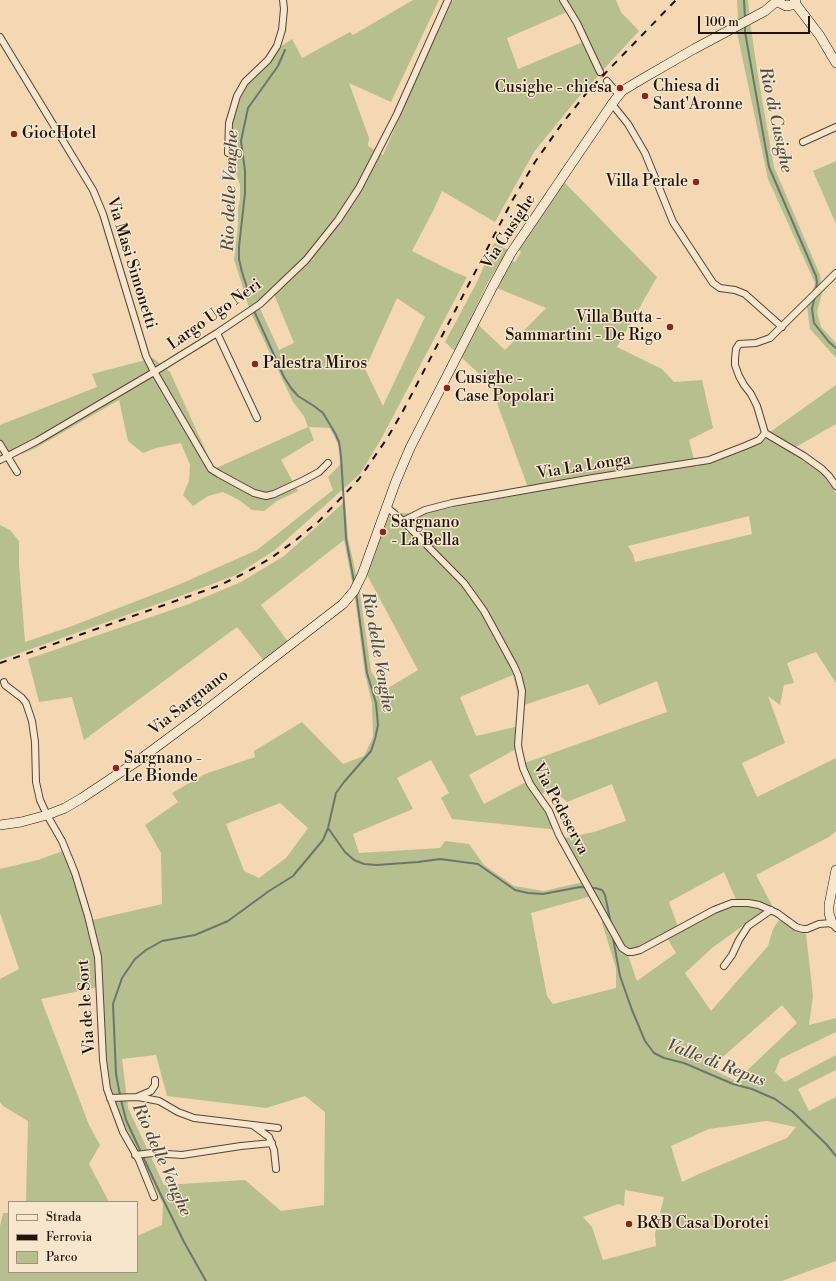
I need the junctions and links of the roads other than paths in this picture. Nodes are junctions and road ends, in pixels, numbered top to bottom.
1 (282, 0) edge
2 (448, 0) edge
3 (563, 0) edge
4 (778, 0) edge
5 (795, 1) edge
6 (0, 37) edge
7 (836, 63) edge
8 (600, 72) tunnel mouth
9 (607, 81) tunnel mouth
10 (619, 96) junction
11 (612, 104) junction
12 (836, 127) edge
13 (803, 142) dead end
14 (228, 153) dead end
15 (836, 273) edge
16 (782, 327) junction
17 (217, 333) junction
18 (154, 372) junction
19 (257, 418) dead end
20 (765, 433) junction
21 (0, 444) edge
22 (7, 456) junction
23 (0, 460) edge
24 (328, 463) dead end
25 (17, 472) dead end
26 (836, 486) edge
27 (386, 508) junction
28 (404, 520) junction
29 (367, 564) joint
30 (4, 682) dead end
31 (47, 815) junction
32 (0, 825) edge
33 (836, 870) edge
34 (771, 910) junction
35 (834, 925) edge
36 (724, 966) dead end
37 (155, 1080) dead end
38 (137, 1097) junction
39 (110, 1098) junction
40 (251, 1124) junction
41 (278, 1128) dead end
42 (272, 1144) junction
43 (137, 1154) junction
44 (276, 1169) dead end
45 (154, 1197) dead end

1 - 14 street
2 - 17 street, Largo Ugo Neri
3 - 8 street
4 - 5 street
4 - 10 street, Via Cusighe
5 - 7 street
6 - 18 street, Via Masi Simonetti
9 - 10 street
10 - 11 street, Via Cusighe
11 - 16 street
11 - 27 street, Via Cusighe
12 - 13 street
15 - 16 street
16 - 20 street
17 - 18 street, Largo Ugo Neri
17 - 19 street
18 - 22 street, Largo Ugo Neri
18 - 24 street, Via Masi Simonetti
20 - 26 street
20 - 28 street, Via La Longa
21 - 22 street
22 - 23 street, Largo Ugo Neri
22 - 25 street
27 - 28 street, Via Pedeserva
27 - 29 street, Via Cusighe
28 - 34 street, Via Pedeserva
29 - 31 street, Via Sargnano
30 - 31 street, Via de le Sort
31 - 32 street, Via Sargnano
31 - 39 street, Via de le Sort
33 - 35 street
34 - 35 street, Via Pedeserva
34 - 36 street
37 - 38 street
38 - 39 street
38 - 40 street
39 - 43 street, Via de le Sort
40 - 41 street
40 - 42 street
42 - 43 street
42 - 44 street
43 - 45 street, Via de le Sort

